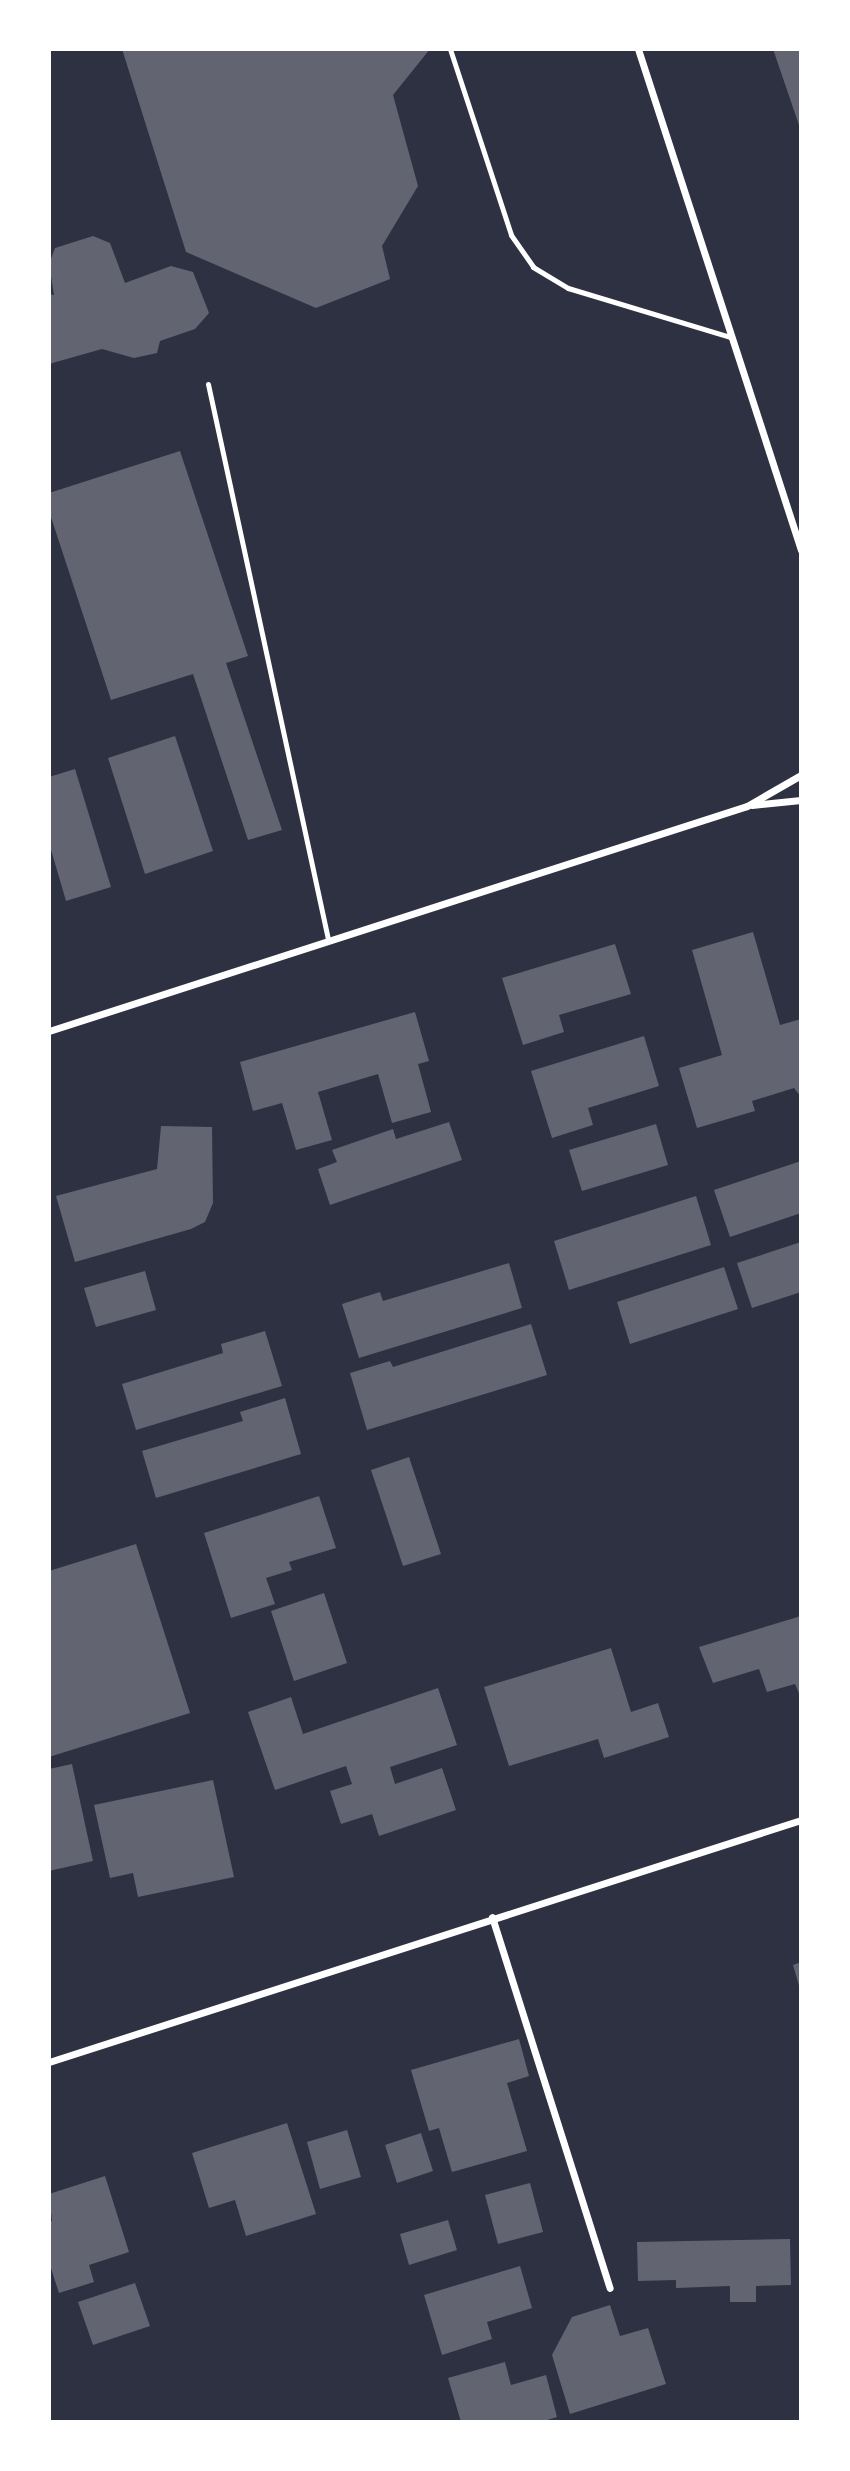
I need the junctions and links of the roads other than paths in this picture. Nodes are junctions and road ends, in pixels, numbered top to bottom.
1 (450, 49) edge
2 (638, 49) edge
3 (730, 337) junction
4 (208, 384) dead end
5 (801, 550) edge
6 (801, 775) edge
7 (801, 800) edge
8 (747, 806) junction
9 (328, 939) junction
10 (49, 1031) edge
11 (801, 1819) edge
12 (492, 1917) junction
13 (49, 2062) edge
14 (610, 2288) dead end

1 - 3 lane
2 - 3 street
3 - 5 street
4 - 9 lane
6 - 8 street
7 - 8 street
8 - 9 street
9 - 10 street
11 - 12 street
12 - 13 street
12 - 14 street

